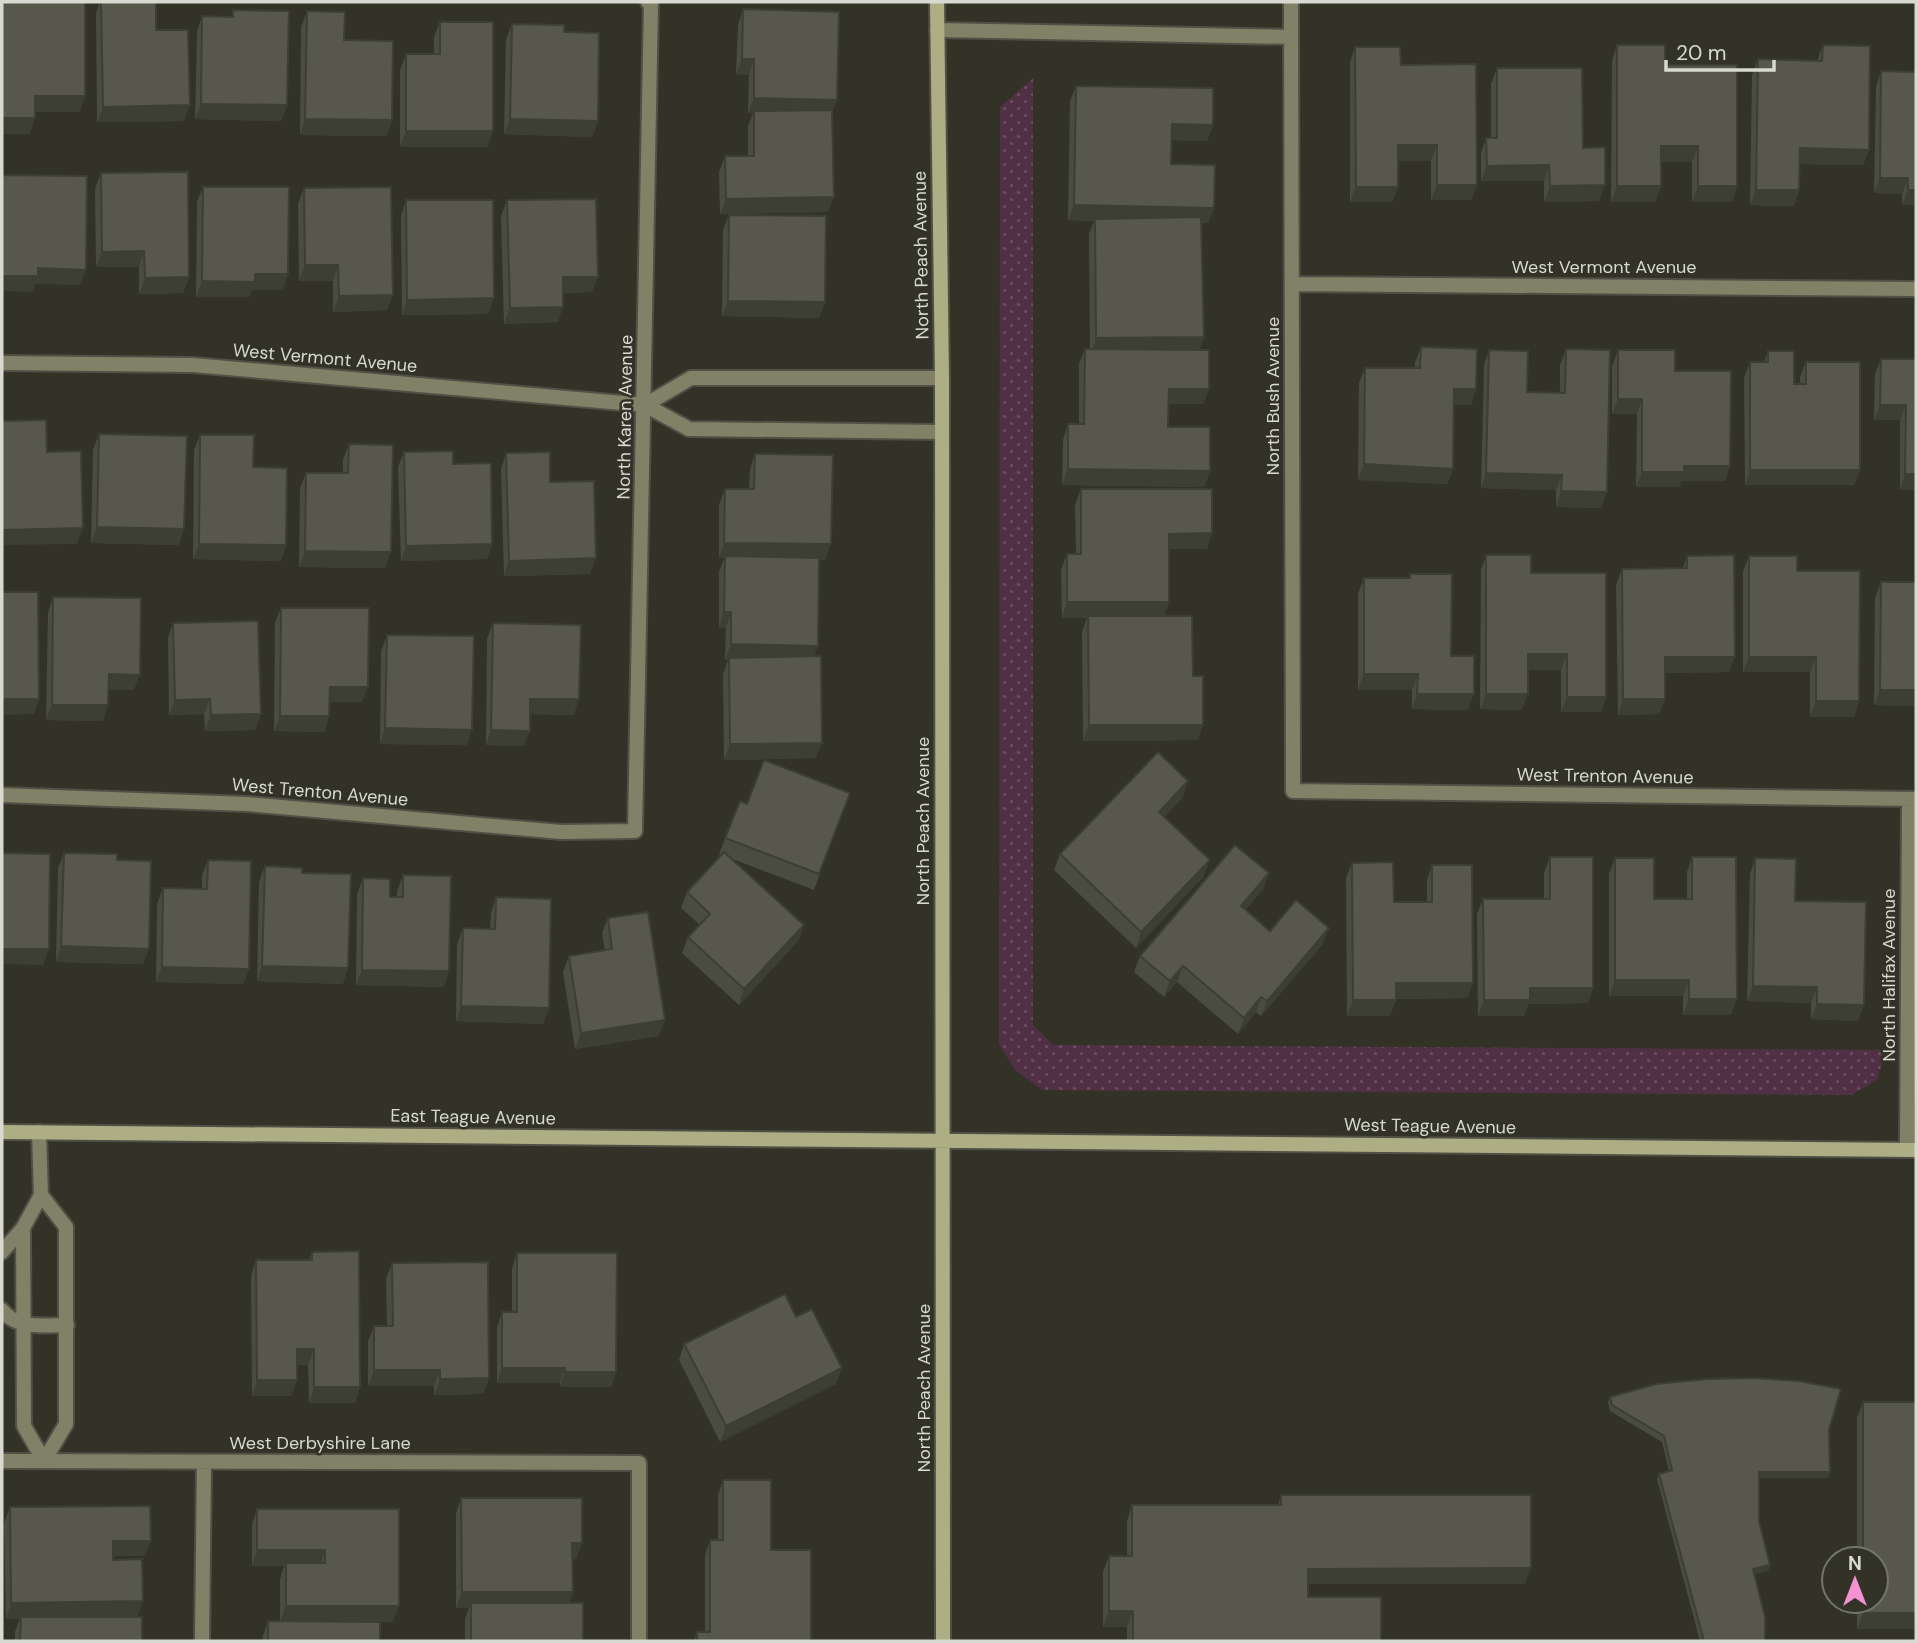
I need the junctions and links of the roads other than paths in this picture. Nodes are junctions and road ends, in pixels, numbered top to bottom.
1 (937, 2) edge
2 (1291, 2) edge
3 (650, 3) edge
4 (937, 30) junction
5 (1291, 37) junction
6 (1292, 284) junction
7 (1916, 289) edge
8 (2, 363) edge
9 (942, 379) junction
10 (645, 405) junction
11 (942, 432) junction
12 (1293, 791) joint
13 (2, 795) edge
14 (1913, 799) edge
15 (635, 831) joint
16 (2, 1132) edge
17 (39, 1132) junction
18 (943, 1141) junction
19 (1912, 1150) edge
20 (41, 1195) junction
21 (23, 1228) junction
22 (2, 1252) edge
23 (2, 1310) edge
24 (23, 1325) junction
25 (67, 1325) junction
26 (2, 1461) edge
27 (44, 1461) junction
28 (204, 1462) junction
29 (202, 1641) edge
30 (639, 1641) edge
31 (943, 1641) edge

1 - 4 street, North Peach Avenue
2 - 5 street, North Bush Avenue
3 - 10 street, North Karen Avenue
4 - 5 street
4 - 9 street, North Peach Avenue
5 - 6 street, North Bush Avenue
6 - 7 street, West Vermont Avenue
6 - 12 street, North Bush Avenue
8 - 10 street, West Vermont Avenue
9 - 10 street
9 - 11 street, North Peach Avenue
10 - 11 street, West Vermont Avenue
10 - 15 street, North Karen Avenue
11 - 18 street, North Peach Avenue
12 - 14 street, West Trenton Avenue
13 - 15 street, West Trenton Avenue
14 - 19 street, North Halifax Avenue
16 - 17 street, East Teague Avenue
17 - 18 street, East Teague Avenue
17 - 20 street
18 - 19 street, West Teague Avenue
18 - 31 street, North Peach Avenue
20 - 21 street
20 - 25 street
21 - 22 street
21 - 24 street
23 - 24 street
24 - 25 street
24 - 27 street
25 - 27 street
26 - 27 street, West Derbyshire Lane
27 - 28 street, West Derbyshire Lane
28 - 29 street
28 - 30 street, West Derbyshire Lane

